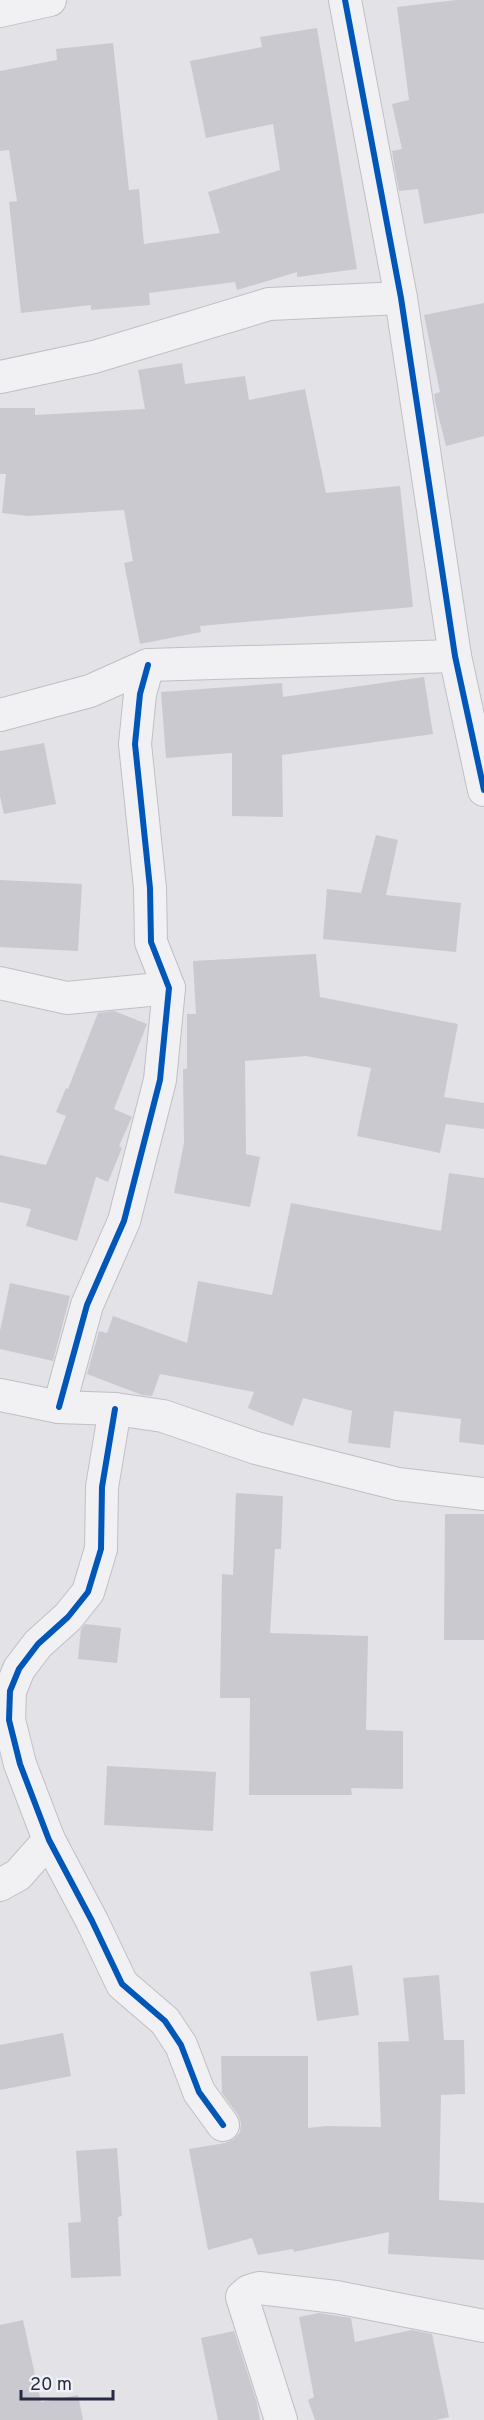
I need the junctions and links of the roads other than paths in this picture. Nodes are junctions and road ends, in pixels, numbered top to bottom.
1 (50, 0) edge
2 (345, 0) edge
3 (0, 11) edge
4 (401, 298) junction
5 (0, 377) edge
6 (455, 656) junction
7 (148, 665) junction
8 (0, 716) edge
9 (484, 790) edge
10 (0, 983) edge
11 (169, 988) junction
12 (0, 1395) edge
13 (59, 1407) junction
14 (115, 1409) junction
15 (484, 1494) edge
16 (49, 1840) junction
17 (0, 1885) edge
18 (223, 2125) dead end
19 (484, 2326) edge
20 (281, 2420) edge

1 - 3 street
2 - 4 street
4 - 5 street
4 - 6 street
6 - 7 street
6 - 9 street
7 - 8 street
7 - 11 street
10 - 11 street
11 - 13 street
12 - 13 street
13 - 14 street
14 - 15 street
14 - 16 street
16 - 17 street
16 - 18 street
19 - 20 street

